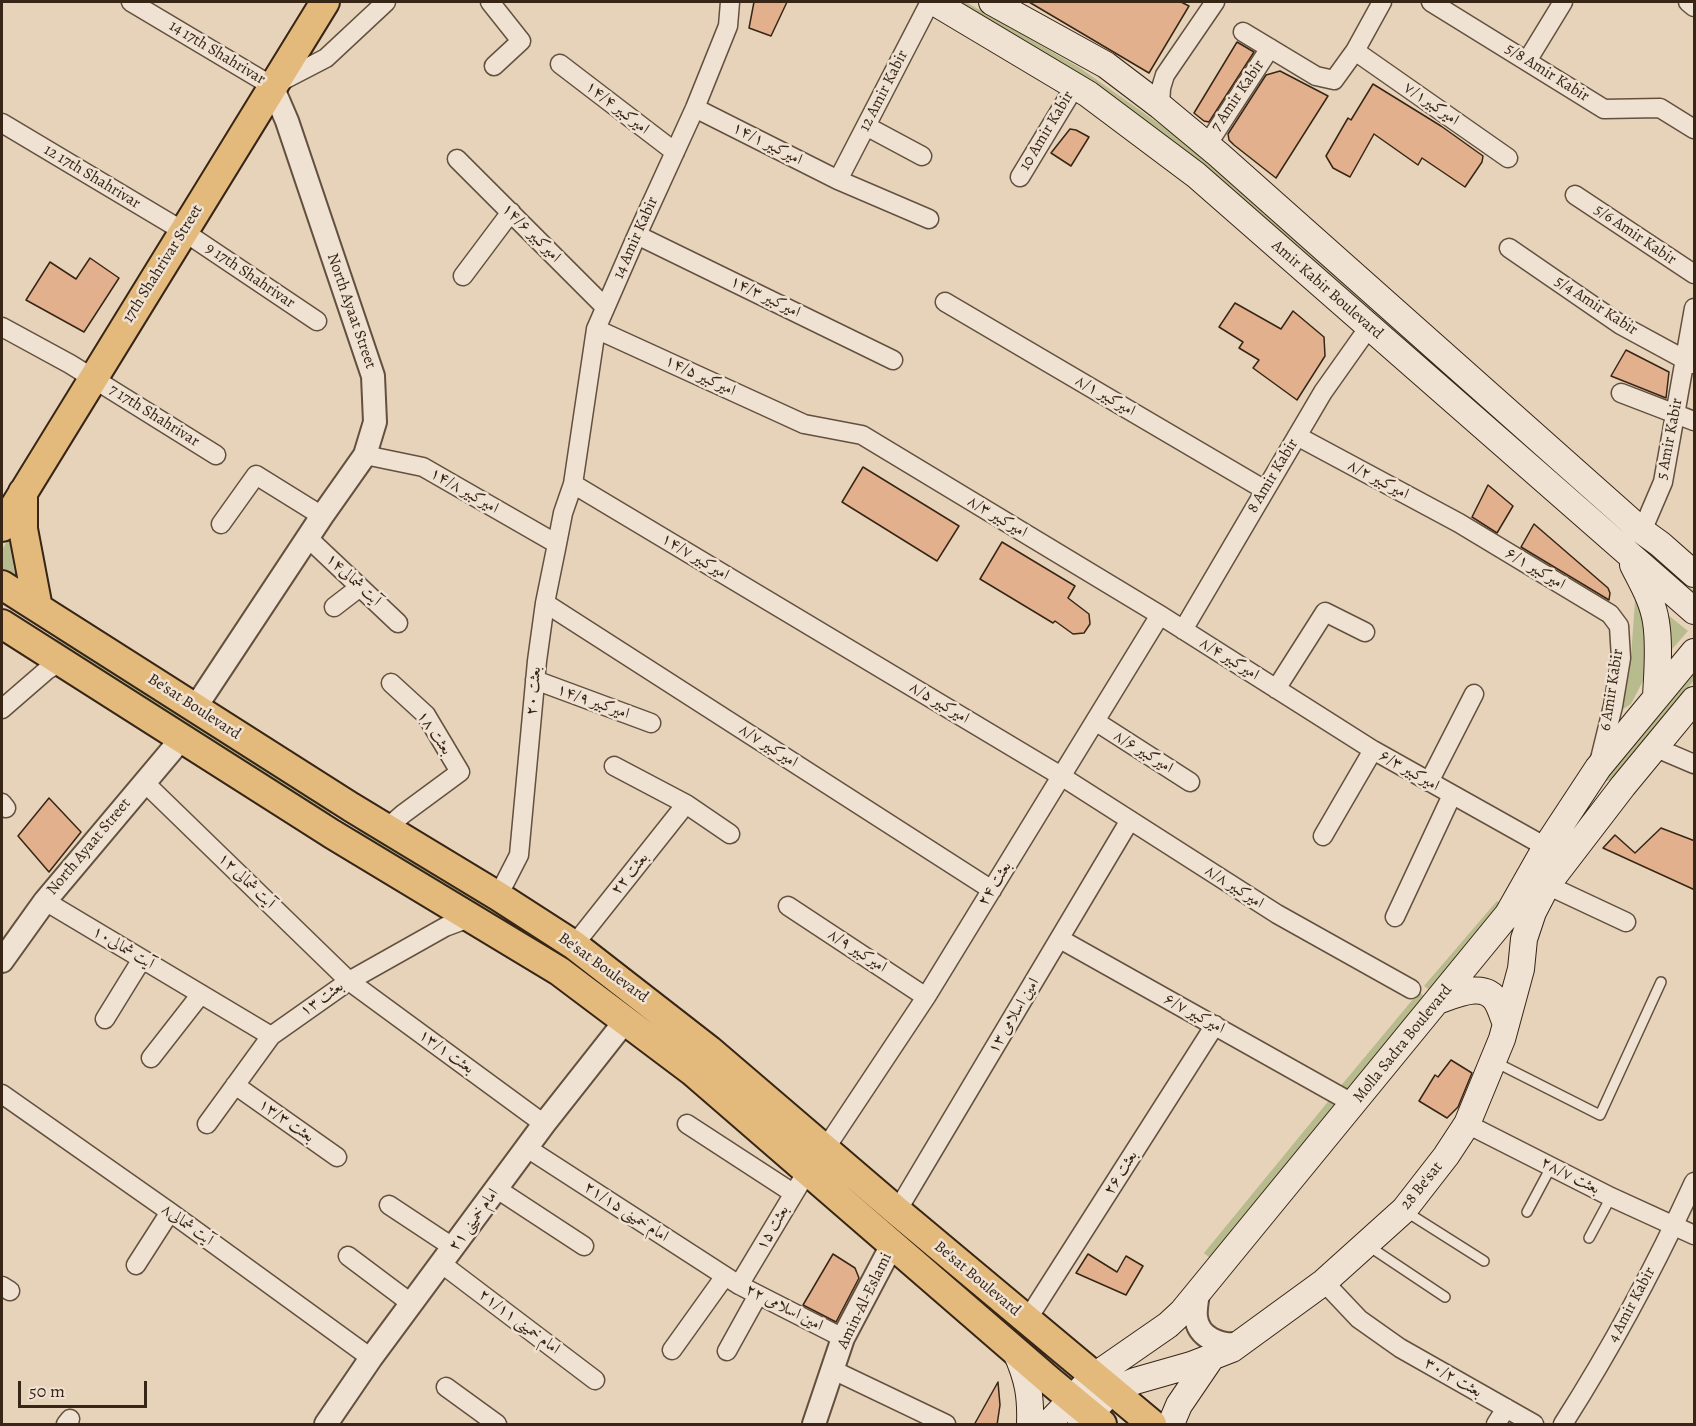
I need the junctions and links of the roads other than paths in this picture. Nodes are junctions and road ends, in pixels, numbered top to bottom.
1 (130, 2) edge
2 (324, 2) edge
3 (386, 2) edge
4 (490, 2) edge
5 (730, 2) edge
6 (932, 2) edge
7 (1215, 2) edge
8 (1382, 2) edge
9 (1563, 2) edge
10 (1688, 2) edge
11 (1437, 3) edge
12 (1004, 5) edge
13 (1695, 6) edge
14 (1243, 32) dead end
15 (1270, 48) junction
16 (1355, 51) junction
17 (1527, 61) junction
18 (560, 64) dead end
19 (494, 66) dead end
20 (272, 86) junction
21 (1075, 86) junction
22 (1160, 106) junction
23 (695, 108) junction
24 (2, 123) edge
25 (866, 126) junction
26 (1695, 129) edge
27 (1207, 145) junction
28 (675, 152) junction
29 (922, 156) dead end
30 (1508, 158) dead end
31 (457, 159) dead end
32 (1020, 177) dead end
33 (838, 180) junction
34 (1575, 195) dead end
35 (511, 212) junction
36 (929, 219) dead end
37 (183, 231) junction
38 (637, 235) junction
39 (1509, 249) dead end
40 (1695, 274) edge
41 (463, 276) dead end
42 (945, 302) dead end
43 (605, 307) junction
44 (1695, 308) edge
45 (317, 321) dead end
46 (2, 327) edge
47 (1369, 327) junction
48 (596, 329) junction
49 (893, 360) dead end
50 (1690, 362) edge
51 (93, 378) junction
52 (1621, 393) dead end
53 (1675, 413) junction
54 (1695, 421) edge
55 (804, 424) joint
56 (1297, 436) junction
57 (365, 454) junction
58 (216, 455) dead end
59 (1558, 456) junction
60 (1538, 475) junction
61 (573, 484) junction
62 (1266, 490) junction
63 (12, 501) edge
64 (322, 516) junction
65 (1460, 523) joint
66 (221, 524) dead end
67 (2, 527) edge
68 (308, 538) junction
69 (1652, 538) junction
70 (557, 544) junction
71 (1695, 550) edge
72 (1627, 554) junction
73 (1695, 574) edge
74 (2, 585) edge
75 (360, 587) junction
76 (545, 603) junction
77 (334, 607) dead end
78 (1695, 612) edge
79 (49, 614) junction
80 (1160, 615) junction
81 (1610, 615) joint
82 (398, 623) dead end
83 (2, 624) edge
84 (817, 630) joint
85 (1183, 630) junction
86 (1365, 632) dead end
87 (2, 639) edge
88 (1695, 652) edge
89 (51, 654) junction
90 (535, 680) junction
91 (391, 683) dead end
92 (1276, 689) junction
93 (1474, 694) dead end
94 (1656, 698) junction
95 (195, 708) junction
96 (1690, 708) edge
97 (2, 709) edge
98 (1095, 721) junction
99 (651, 723) dead end
100 (181, 737) junction
101 (1654, 747) junction
102 (1373, 750) junction
103 (1695, 764) edge
104 (614, 766) dead end
105 (1598, 768) junction
106 (1061, 776) junction
107 (144, 782) junction
108 (1190, 782) dead end
109 (1429, 782) junction
110 (1452, 795) junction
111 (686, 804) junction
112 (351, 807) junction
113 (1130, 820) junction
114 (387, 828) junction
115 (332, 834) junction
116 (730, 834) dead end
117 (1323, 836) dead end
118 (1546, 847) junction
119 (1547, 885) junction
120 (992, 890) junction
121 (498, 896) junction
122 (45, 901) junction
123 (788, 906) dead end
124 (472, 917) junction
125 (1395, 917) dead end
126 (1626, 922) dead end
127 (1060, 939) junction
128 (574, 945) junction
129 (142, 959) junction
130 (2, 962) edge
131 (348, 981) junction
132 (1661, 982) dead end
133 (1411, 989) dead end
134 (201, 994) junction
135 (926, 997) junction
136 (1437, 1001) junction
137 (105, 1019) dead end
138 (626, 1020) junction
139 (1506, 1024) junction
140 (1215, 1025) junction
141 (271, 1036) junction
142 (151, 1058) dead end
143 (1493, 1061) junction
144 (235, 1085) junction
145 (2, 1094) edge
146 (1354, 1104) junction
147 (207, 1124) dead end
148 (544, 1124) junction
149 (687, 1124) dead end
150 (1467, 1124) junction
151 (527, 1148) junction
152 (337, 1157) dead end
153 (1551, 1167) junction
154 (809, 1171) junction
155 (1695, 1182) edge
156 (497, 1189) junction
157 (1611, 1197) junction
158 (389, 1205) dead end
159 (1404, 1210) junction
160 (897, 1211) junction
161 (170, 1212) junction
162 (1527, 1212) dead end
163 (1675, 1225) junction
164 (1695, 1235) edge
165 (1589, 1238) dead end
166 (1366, 1244) junction
167 (892, 1245) junction
168 (584, 1246) dead end
169 (348, 1256) dead end
170 (448, 1256) junction
171 (1484, 1261) dead end
172 (136, 1265) dead end
173 (732, 1281) junction
174 (1324, 1282) junction
175 (1198, 1293) junction
176 (758, 1295) junction
177 (1445, 1297) dead end
178 (412, 1304) junction
179 (1036, 1306) junction
180 (843, 1338) junction
181 (1239, 1344) junction
182 (672, 1350) dead end
183 (727, 1351) dead end
184 (1017, 1352) junction
185 (371, 1358) junction
186 (1211, 1358) junction
187 (833, 1370) junction
188 (595, 1380) dead end
189 (1102, 1384) junction
190 (446, 1387) dead end
191 (1506, 1408) junction
192 (1086, 1416) edge
193 (946, 1424) edge
194 (326, 1425) edge
195 (497, 1425) edge
196 (814, 1425) edge
197 (1030, 1425) edge
198 (1048, 1425) edge
199 (1152, 1425) edge
200 (1171, 1425) edge
201 (1496, 1425) edge
202 (1534, 1425) edge
203 (1563, 1425) edge

1 - 20 street, 14 17th Shahrivar
2 - 20 main road, 17th Shahrivar Street
3 - 20 street
4 - 19 street
5 - 23 street, 14 Amir Kabir
6 - 21 main road, Amir Kabir Boulevard
6 - 25 street, 12 Amir Kabir
7 - 22 street
8 - 16 street
9 - 17 street
10 - 13 street
11 - 17 street, 5/8 Amir Kabir
12 - 22 main road, Amir Kabir Boulevard
14 - 15 street
15 - 16 street
15 - 27 street, 7 Amir Kabir
16 - 30 street, امیرکبیر۷/۱
17 - 26 street, 5/8 Amir Kabir
18 - 28 street, امیرکبیر ۱۴/۴
20 - 37 main road, 17th Shahrivar Street
20 - 57 street, North Ayaat Street
21 - 32 street, 10 Amir Kabir
21 - 47 main road, Amir Kabir Boulevard
22 - 27 main road, Amir Kabir Boulevard
23 - 28 street, 14 Amir Kabir
23 - 33 street, امیرکبیر ۱۴/۱
24 - 37 street, 12 17th Shahrivar
25 - 29 street
25 - 33 street, 12 Amir Kabir
27 - 59 main road, Amir Kabir Boulevard
28 - 38 street, 14 Amir Kabir
31 - 35 street, امیرکبیر ۱۴/۶
33 - 36 street, امیرکبیر ۱۴/۱
34 - 40 street, 5/6 Amir Kabir
35 - 41 street
35 - 43 street, امیرکبیر ۱۴/۶
37 - 45 street, 9 17th Shahrivar
37 - 51 main road, 17th Shahrivar Street
38 - 43 street, 14 Amir Kabir
38 - 49 street, امیرکبیر ۱۴/۳
39 - 50 street, 5/4 Amir Kabir
42 - 62 street, امیرکبیر ۸/۱
43 - 48 street, 14 Amir Kabir
44 - 50 street, 5 Amir Kabir
46 - 51 street, 7 17th Shahrivar
47 - 56 street, 8 Amir Kabir
47 - 60 main road, Amir Kabir Boulevard
48 - 55 street, امیرکبیر ۱۴/۵
48 - 61 street, 14 Amir Kabir
50 - 53 street, 5 Amir Kabir
51 - 58 street, 7 17th Shahrivar
51 - 63 main road, 17th Shahrivar Street
52 - 53 street
53 - 54 street
53 - 69 street, 5 Amir Kabir
55 - 80 street, امیرکبیر ۸/۳
56 - 62 street, 8 Amir Kabir
56 - 65 street, امیرکبیر ۸/۲
57 - 64 street, North Ayaat Street
57 - 70 street, امیرکبیر ۱۴/۸
59 - 60 main road
59 - 69 main road, Amir Kabir Boulevard
60 - 72 main road, Amir Kabir Boulevard
61 - 70 street, بعثت ۲۰
61 - 84 street, امیرکبیر ۱۴/۷
62 - 85 street, 8 Amir Kabir
63 - 67 main road, 17th Shahrivar Street
63 - 79 main road
64 - 66 street
64 - 68 street, North Ayaat Street
65 - 81 street, امیرکبیر ۶/۱
68 - 75 street, آیت شمالی۱۴
68 - 95 street, North Ayaat Street
69 - 71 main road
69 - 73 main road, Amir Kabir Boulevard
70 - 76 street, بعثت ۲۰
72 - 78 main road, Amir Kabir Boulevard
72 - 94 main road
74 - 79 main road, Be'sat Boulevard
75 - 77 street
75 - 82 street, آیت شمالی۱۴
76 - 90 street, بعثت ۲۰
76 - 120 street, امیرکبیر ۸/۷
79 - 89 main road
79 - 95 main road, Be'sat Boulevard
80 - 85 street, امیرکبیر ۸/۳
80 - 98 street, بعثت ۲۴
81 - 105 street, 6 Amir Kabir
83 - 89 main road, Be'sat Boulevard
84 - 106 street, امیرکبیر ۸/۵
85 - 92 street, امیرکبیر ۸/۴
86 - 92 street
87 - 89 main road
88 - 94 main road, Molla Sadra Boulevard
89 - 97 street
89 - 100 main road, Be'sat Boulevard
90 - 99 street, امیرکبیر ۱۴/۹
90 - 121 street, بعثت ۲۰
91 - 114 street, بعثت ۱۸
92 - 102 street, امیرکبیر ۶/۳
93 - 109 street
94 - 105 main road, Molla Sadra Boulevard
95 - 112 main road, Be'sat Boulevard
96 - 101 main road
98 - 106 street, بعثت ۲۴
98 - 108 street, امیرکبیر ۸/۶
100 - 107 street, North Ayaat Street
100 - 115 main road, Be'sat Boulevard
101 - 103 street
101 - 119 main road, 28 Be'sat
102 - 109 street, امیرکبیر ۶/۳
102 - 117 street
104 - 111 street
105 - 118 main road, Molla Sadra Boulevard
106 - 113 street, امیرکبیر ۸/۸
106 - 120 street, بعثت ۲۴
107 - 122 street, North Ayaat Street
107 - 131 street, آیت شمالی ۱۲
109 - 110 street, امیرکبیر ۶/۳
110 - 118 street, امیرکبیر ۶/۳
110 - 125 street
111 - 116 street
111 - 128 street, بعثت ۲۲
112 - 114 main road, Be'sat Boulevard
112 - 115 main road
113 - 127 street, امین اسلامی ۱۳
113 - 133 street, امیرکبیر ۸/۸
114 - 121 main road, Be'sat Boulevard
115 - 124 main road, Be'sat Boulevard
118 - 136 main road, Molla Sadra Boulevard
119 - 126 street
119 - 139 main road, 28 Be'sat
120 - 135 street, بعثت ۲۴
121 - 128 main road, Be'sat Boulevard
122 - 129 street, آیت شمالی۱۰
122 - 130 street, North Ayaat Street
123 - 135 street, امیرکبیر ۸/۹
124 - 131 street, بعثت ۱۳
124 - 138 main road, Be'sat Boulevard
127 - 140 street, امیرکبیر ۶/۷
127 - 160 street, امین اسلامی ۱۳
128 - 154 main road, Be'sat Boulevard
129 - 134 street, آیت شمالی۱۰
129 - 137 street
131 - 141 street, بعثت ۱۳
131 - 148 street, بعثت ۱۳/۱
132 - 143 lane
134 - 141 street, آیت شمالی۱۰
134 - 142 street
135 - 154 street, بعثت ۲۴
136 - 139 main road
136 - 146 main road, Molla Sadra Boulevard
138 - 148 street, امام خمینی ۲۱
138 - 154 main road, Be'sat Boulevard
139 - 143 main road, 28 Be'sat
140 - 146 street, امیرکبیر ۶/۷
140 - 179 street, بعثت ۲۶
141 - 144 street, بعثت ۱۳
143 - 150 main road, 28 Be'sat
144 - 147 street, بعثت ۱۳
144 - 152 street, بعثت ۱۳/۳
145 - 161 street, آیت شمالی۸
146 - 175 main road, Molla Sadra Boulevard
148 - 151 street, امام خمینی ۲۱
149 - 154 street
150 - 153 street, بعثت ۲۸/۷
150 - 159 main road, 28 Be'sat
151 - 156 street, امام خمینی ۲۱
151 - 173 street, امام خمینی ۲۱/۱۵
153 - 157 street, بعثت ۲۸/۷
153 - 162 lane
154 - 160 main road, Be'sat Boulevard
154 - 167 main road, Be'sat Boulevard
154 - 173 street, بعثت ۱۵
155 - 163 street, 4 Amir Kabir
156 - 168 street
156 - 170 street, امام خمینی ۲۱
157 - 163 street, بعثت ۲۸/۷
157 - 165 lane
158 - 170 street, امام خمینی ۲۱/۱۱
159 - 166 main road, 28 Be'sat
159 - 171 lane
160 - 179 main road, Be'sat Boulevard
161 - 172 street
161 - 185 street, آیت شمالی۸
163 - 164 street, بعثت ۲۸/۷
163 - 203 street, 4 Amir Kabir
166 - 174 main road, 28 Be'sat
166 - 177 lane
167 - 180 street, Amin-Al-Eslami
167 - 184 main road, Be'sat Boulevard
169 - 178 street
170 - 178 street, امام خمینی ۲۱
170 - 188 street, امام خمینی ۲۱/۱۱
173 - 176 street, امین اسلامی ۲۲
173 - 182 street, بعثت ۱۵
174 - 181 main road, 28 Be'sat
174 - 191 street, بعثت ۳۰/۲
175 - 181 street
175 - 189 main road, Molla Sadra Boulevard
176 - 180 street, امین اسلامی ۲۲
176 - 183 street
178 - 185 street, امام خمینی ۲۱
179 - 189 main road, Be'sat Boulevard
180 - 187 street, Amin-Al-Eslami
181 - 186 main road, 28 Be'sat
184 - 192 main road, Be'sat Boulevard
184 - 197 main road
185 - 194 street, امام خمینی ۲۱
186 - 189 main road, 28 Be'sat
186 - 200 main road
187 - 193 street
187 - 196 street, Amin-Al-Eslami
189 - 192 main road, 28 Be'sat
189 - 199 main road, Be'sat Boulevard
190 - 195 street
191 - 201 street
191 - 202 street, بعثت ۳۰/۲
192 - 198 main road, 28 Be'sat

